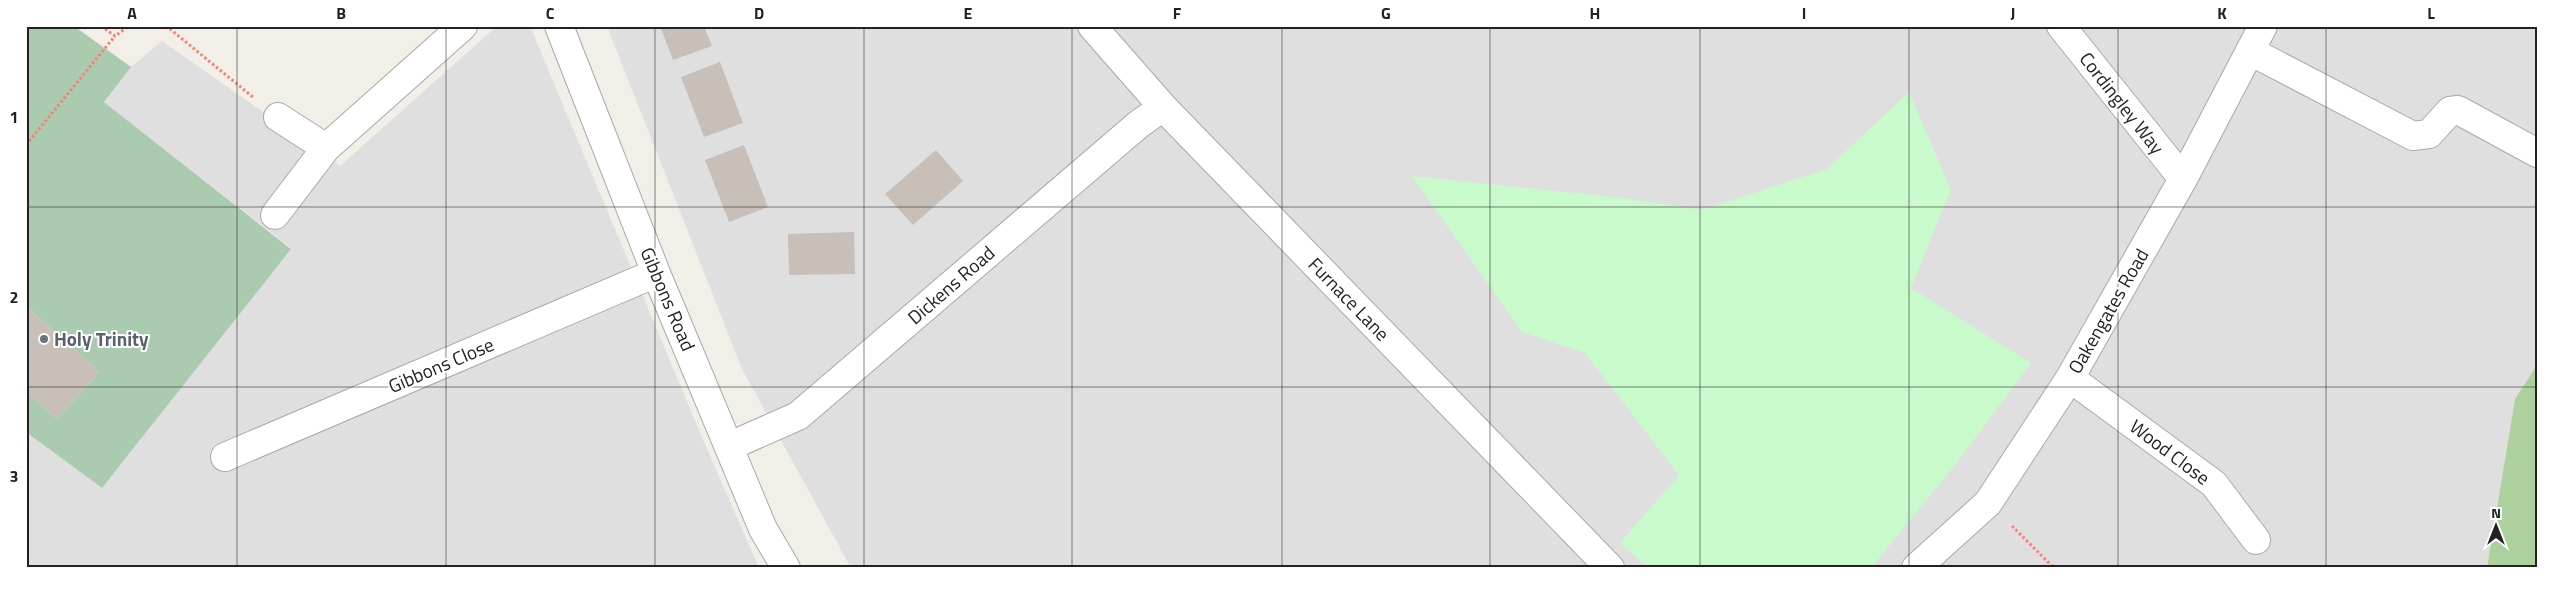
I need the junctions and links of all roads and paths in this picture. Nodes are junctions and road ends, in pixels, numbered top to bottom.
1 (102, 26) edge
2 (129, 26) edge
3 (160, 26) edge
4 (463, 26) edge
5 (559, 26) edge
6 (1092, 26) edge
7 (2062, 26) edge
8 (2263, 26) edge
9 (115, 36) junction
10 (2250, 51) junction
11 (1163, 107) junction
12 (278, 116) joint
13 (26, 145) edge
14 (326, 148) junction
15 (2537, 153) edge
16 (2183, 179) junction
17 (275, 215) dead end
18 (656, 273) junction
19 (2070, 378) junction
20 (730, 446) junction
21 (225, 456) dead end
22 (1988, 503) junction
23 (2256, 540) dead end
24 (786, 568) edge
25 (1610, 568) edge
26 (1916, 568) edge
27 (2054, 568) edge

1 - 9 path
2 - 9 path
3 - 12 path
4 - 14 street
5 - 18 street, Gibbons Road
6 - 11 street, Furnace Lane
7 - 16 street, Cordingley Way
8 - 10 street, Oakengates Road
9 - 13 path
10 - 15 street
10 - 16 street, Oakengates Road
11 - 20 street, Dickens Road
11 - 25 street, Furnace Lane
12 - 14 street
14 - 17 street
16 - 19 street, Oakengates Road
18 - 20 street, Gibbons Road
18 - 21 street, Gibbons Close
19 - 22 street, Oakengates Road
19 - 23 street, Wood Close
20 - 24 street, Gibbons Road
22 - 26 street, Oakengates Road
22 - 27 path

